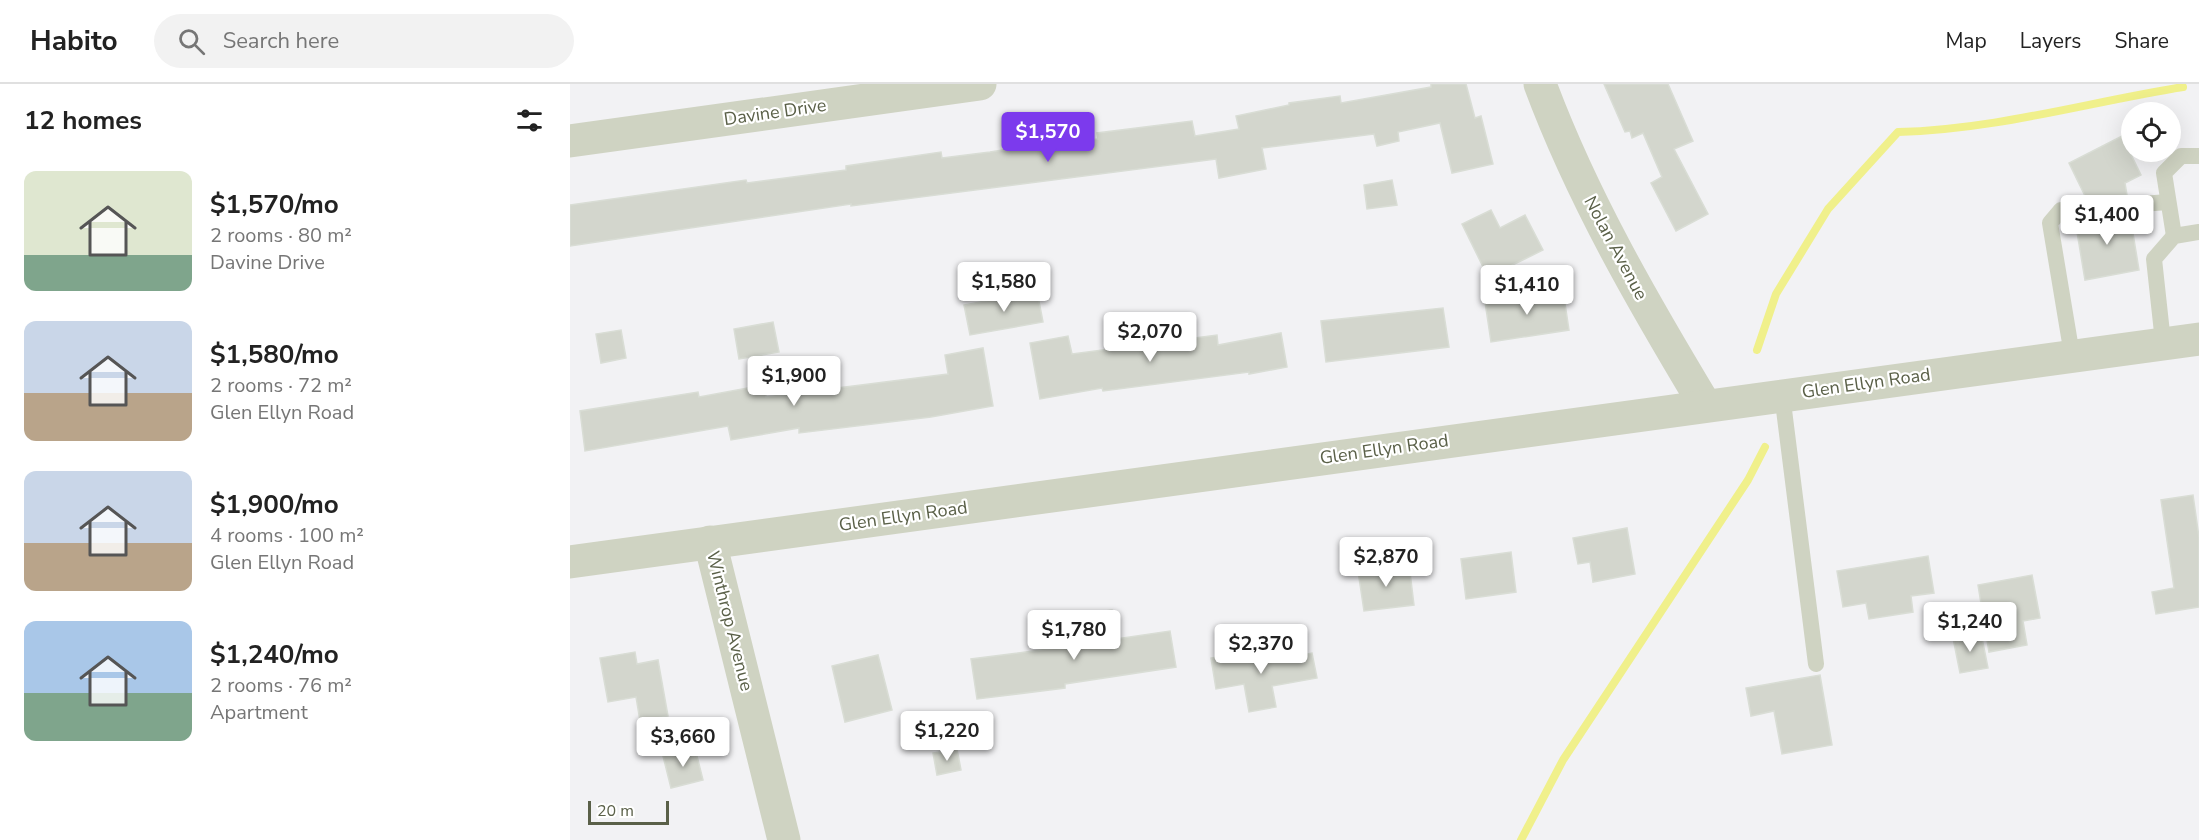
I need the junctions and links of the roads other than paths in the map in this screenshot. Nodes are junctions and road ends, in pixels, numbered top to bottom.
1 (980, 84) edge
2 (1540, 84) edge
3 (570, 141) edge
4 (2199, 156) edge
5 (2168, 202) junction
6 (2199, 232) edge
7 (2174, 236) junction
8 (2199, 339) edge
9 (2163, 342) junction
10 (2072, 355) junction
11 (1782, 394) junction
12 (1705, 405) junction
13 (710, 542) junction
14 (570, 562) edge
15 (1816, 664) dead end
16 (784, 840) edge

1 - 3 street, Davine Drive
2 - 12 street, Nolan Avenue
4 - 5 lane
5 - 7 lane
5 - 10 lane
6 - 7 lane
7 - 9 lane
8 - 9 street, Glen Ellyn Road
9 - 10 street, Glen Ellyn Road
10 - 11 street, Glen Ellyn Road
11 - 12 street, Glen Ellyn Road
11 - 15 lane
12 - 13 street, Glen Ellyn Road
13 - 14 street, Glen Ellyn Road
13 - 16 street, Winthrop Avenue

